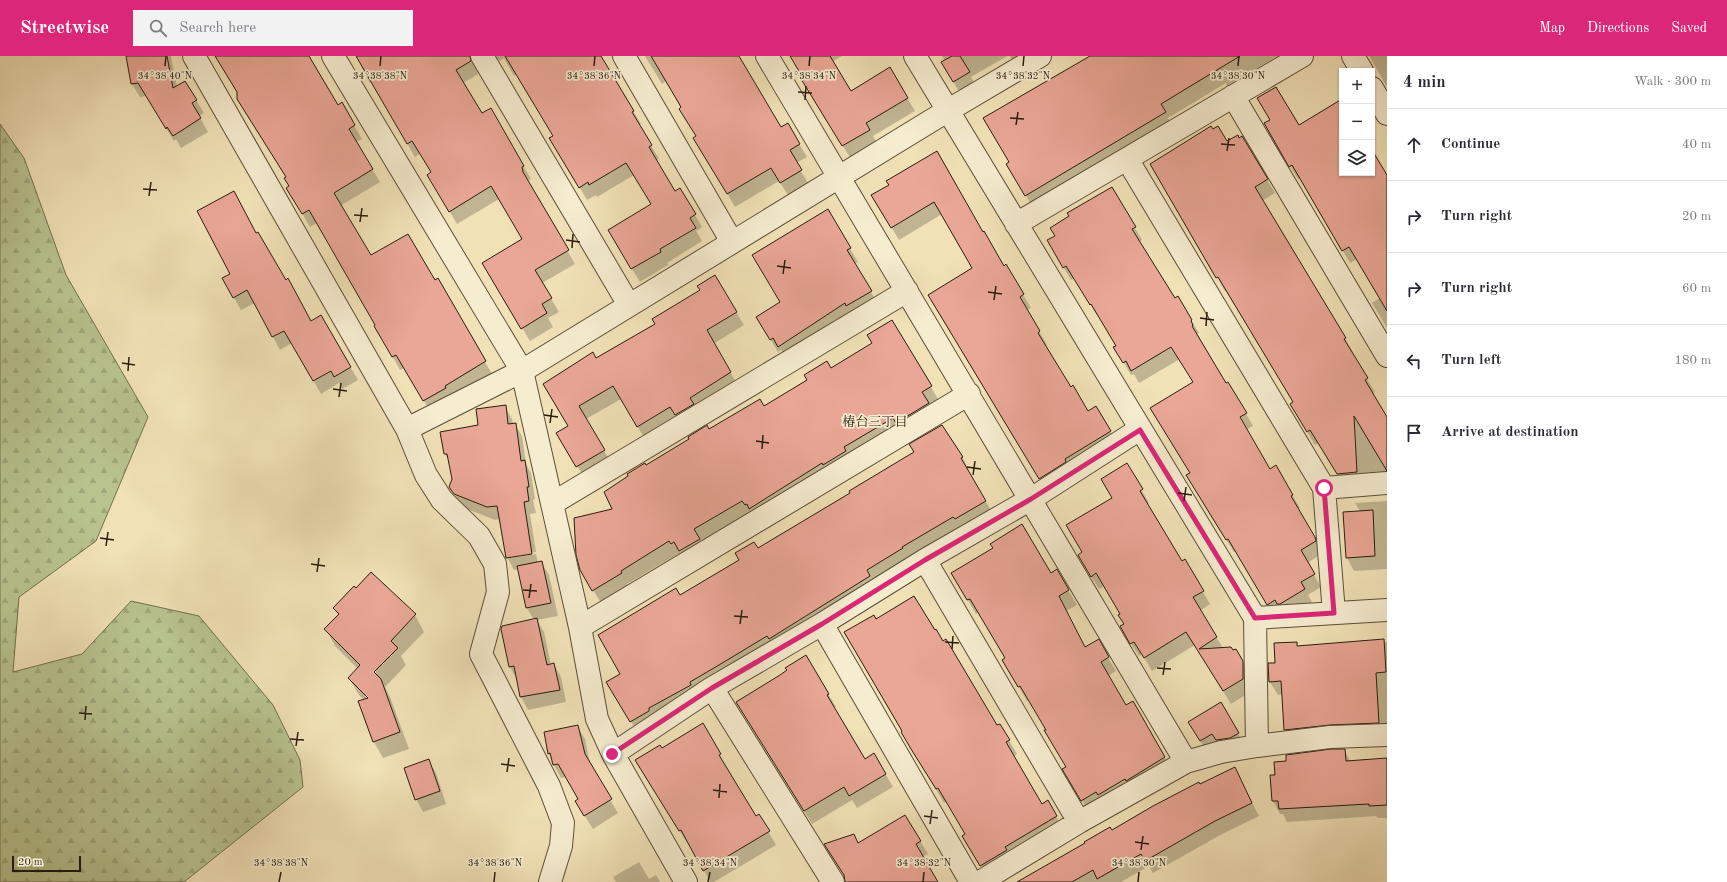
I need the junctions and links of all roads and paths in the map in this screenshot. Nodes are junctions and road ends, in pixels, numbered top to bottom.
1 (194, 56) edge
2 (333, 56) edge
3 (482, 56) edge
4 (624, 56) edge
5 (767, 56) edge
6 (915, 56) edge
7 (1040, 56) edge
8 (1302, 56) edge
9 (1353, 56) edge
10 (1360, 68) edge
11 (1375, 93) edge
12 (1233, 96) junction
13 (947, 111) junction
14 (1387, 114) edge
15 (1127, 159) junction
16 (839, 177) junction
17 (1016, 224) junction
18 (732, 242) junction
19 (907, 291) junction
20 (629, 305) junction
21 (1387, 356) edge
22 (522, 371) junction
23 (969, 394) junction
24 (407, 428) junction
25 (1140, 430) junction
26 (1387, 483) edge
27 (1324, 488) junction
28 (1031, 499) junction
29 (553, 503) junction
30 (925, 560) junction
31 (1387, 610) edge
32 (1334, 613) junction
33 (1255, 618) junction
34 (822, 624) junction
35 (580, 628) junction
36 (712, 688) junction
37 (1387, 735) edge
38 (1257, 746) junction
39 (612, 754) junction
40 (1186, 762) junction
41 (1079, 822) junction
42 (550, 882) edge
43 (686, 882) edge
44 (833, 882) edge
45 (971, 882) edge
46 (980, 882) edge

1 - 24 street
2 - 22 street
3 - 20 street
4 - 18 street
5 - 16 street
6 - 13 street
7 - 13 street
8 - 12 street
9 - 10 street
11 - 14 street
12 - 15 street
12 - 21 street
13 - 16 street
13 - 17 street
15 - 17 street
15 - 27 street
16 - 18 street
16 - 19 street
17 - 25 street
18 - 20 street
19 - 23 street
19 - 29 street
20 - 22 street
22 - 24 street
22 - 29 street
23 - 28 street
23 - 35 street
24 - 42 street
25 - 28 street
25 - 33 street
26 - 27 street
27 - 32 street
28 - 30 street
28 - 40 street
29 - 35 street
30 - 34 street
30 - 41 street
31 - 32 street
32 - 33 street
33 - 38 street
34 - 36 street
34 - 45 street
35 - 39 street
36 - 39 street
36 - 44 street
37 - 38 street
38 - 40 street
39 - 43 street
40 - 41 street
41 - 46 street

